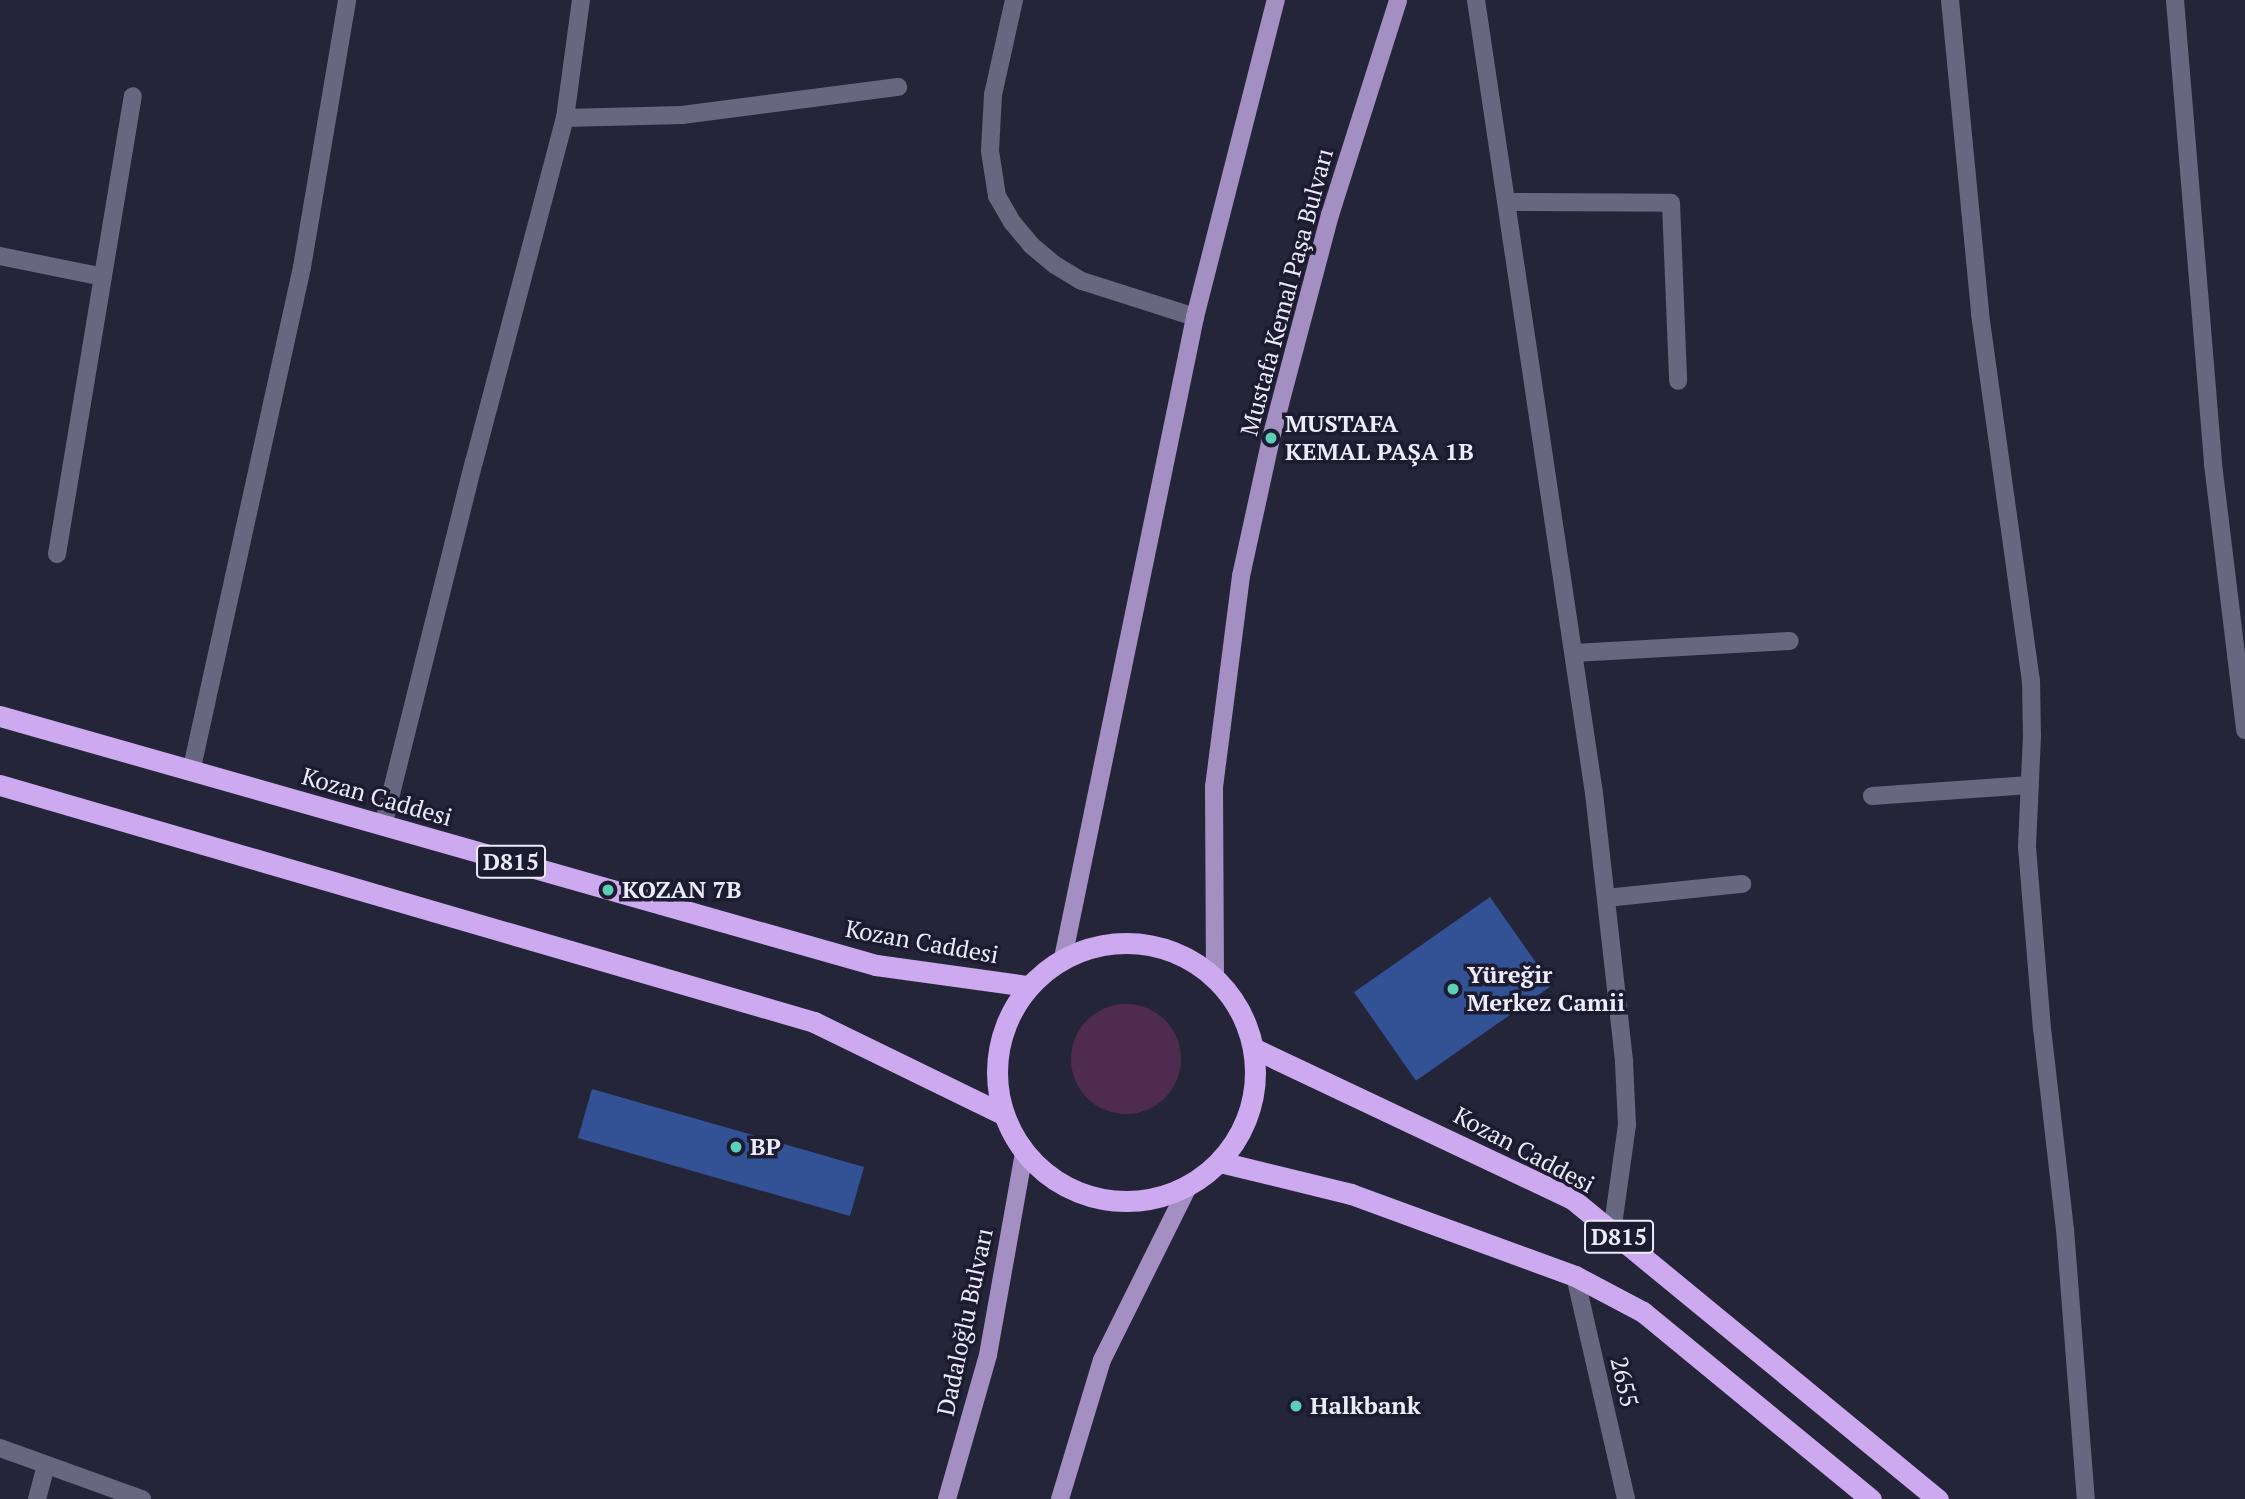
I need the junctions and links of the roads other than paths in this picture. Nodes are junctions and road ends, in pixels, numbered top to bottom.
1 (347, 0) edge
2 (581, 0) edge
3 (1014, 0) edge
4 (1276, 0) edge
5 (1398, 0) edge
6 (1476, 0) edge
7 (1950, 0) edge
8 (2175, 0) edge
9 (898, 87) dead end
10 (133, 96) dead end
11 (565, 118) junction
12 (1507, 202) junction
13 (0, 256) edge
14 (103, 277) junction
15 (1195, 317) junction
16 (1678, 381) dead end
17 (57, 554) dead end
18 (1790, 641) dead end
19 (1574, 653) junction
20 (0, 716) edge
21 (2245, 730) edge
22 (191, 772) junction
23 (0, 785) edge
24 (2030, 785) junction
25 (1872, 796) dead end
26 (383, 826) junction
27 (1742, 884) dead end
28 (1606, 898) junction
29 (1063, 958) junction
30 (1215, 977) junction
31 (1028, 986) junction
32 (1253, 1048) junction
33 (1003, 1114) junction
34 (1024, 1153) junction
35 (1220, 1162) junction
36 (1188, 1187) junction
37 (1612, 1232) junction
38 (1575, 1276) junction
39 (0, 1448) edge
40 (46, 1466) junction
41 (37, 1499) edge
42 (142, 1499) edge
43 (947, 1499) edge
44 (1060, 1499) edge
45 (1626, 1499) edge
46 (1871, 1499) edge
47 (1938, 1499) edge
48 (2086, 1499) edge

1 - 22 street
2 - 11 street
3 - 15 street
4 - 15 main road
5 - 30 main road, Mustafa Kemal Paşa Bulvarı
6 - 12 street
7 - 24 street
8 - 21 street
9 - 11 street
10 - 14 street
11 - 26 street
12 - 16 street
12 - 19 street
13 - 14 street
14 - 17 street
15 - 29 main road
18 - 19 street
19 - 28 street
20 - 22 highway, Kozan Caddesi / D815
22 - 26 highway, Kozan Caddesi / D815
23 - 33 highway
24 - 25 street
24 - 48 street
26 - 31 highway, Kozan Caddesi / D815
27 - 28 street
28 - 37 street
29 - 30 highway
29 - 31 highway
30 - 32 highway
31 - 33 highway
32 - 35 highway
32 - 37 highway, Kozan Caddesi / D815
33 - 34 highway
34 - 36 highway
34 - 43 main road, Dadaloğlu Bulvarı
35 - 36 highway
35 - 38 highway, D815
36 - 44 main road
37 - 47 highway, Kozan Caddesi / D815
38 - 45 street, 2655
38 - 46 highway, D815
39 - 40 street
40 - 41 street
40 - 42 street

